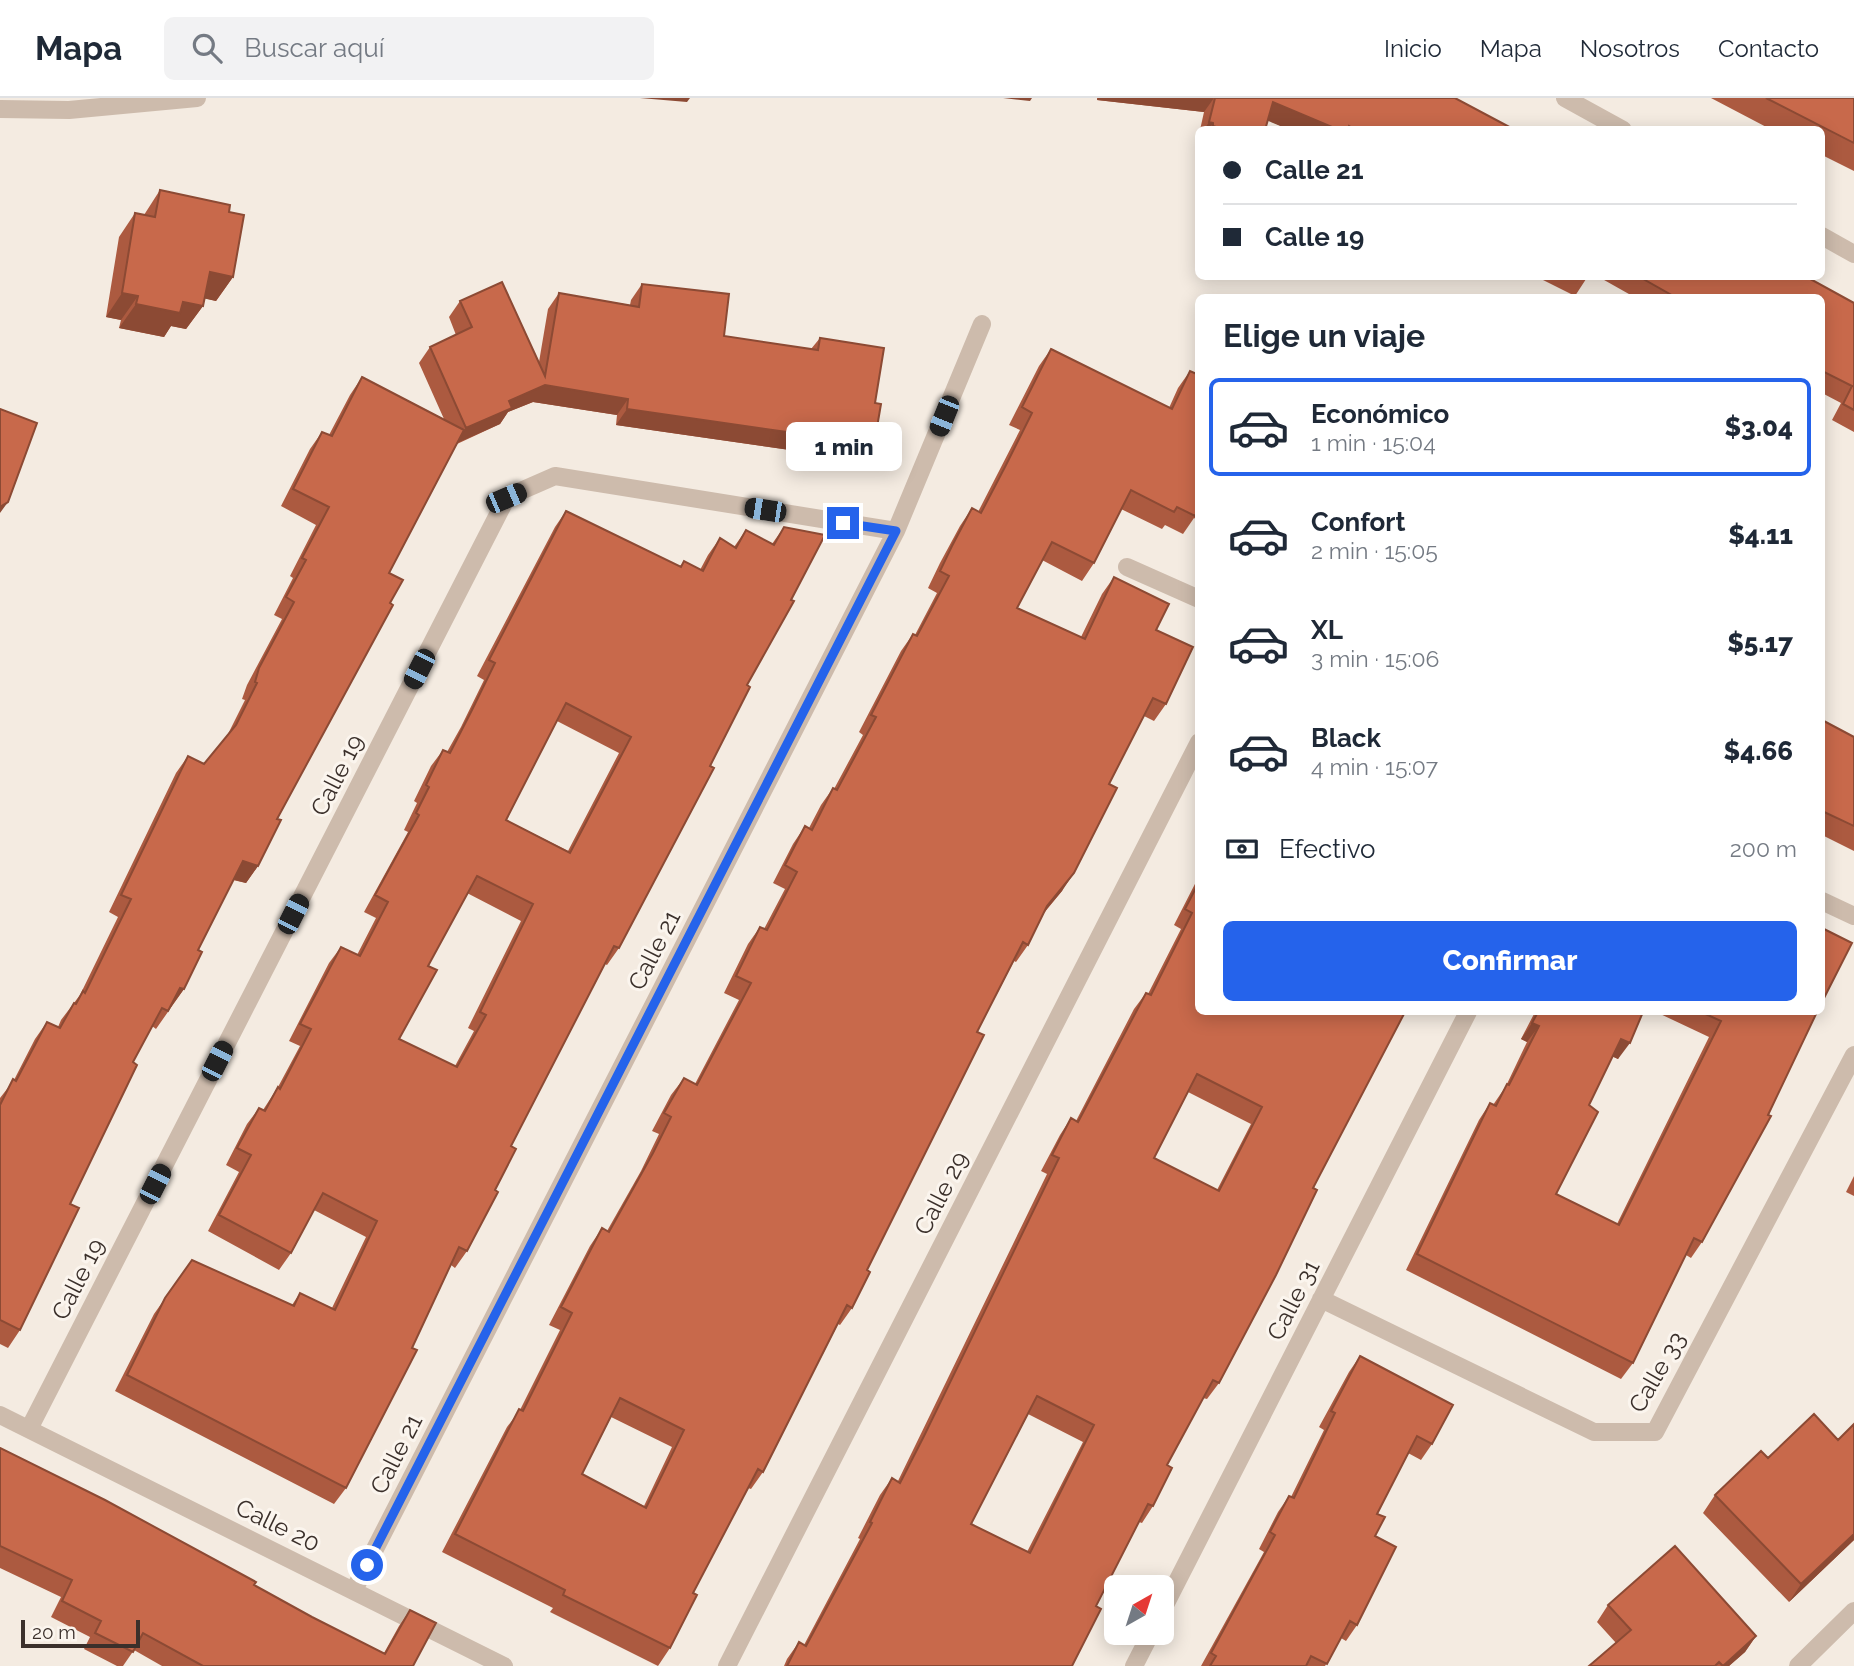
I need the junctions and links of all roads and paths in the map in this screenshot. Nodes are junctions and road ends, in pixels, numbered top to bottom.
1 (197, 98) edge
2 (1565, 98) edge
3 (0, 110) edge
4 (1616, 126) edge
5 (1825, 238) edge
6 (1854, 254) edge
7 (982, 324) dead end
8 (896, 531) junction
9 (1127, 568) dead end
10 (1195, 597) edge
11 (1195, 750) edge
12 (1825, 902) edge
13 (1854, 916) edge
14 (1466, 1015) edge
15 (1854, 1055) edge
16 (1321, 1299) junction
17 (0, 1415) edge
18 (29, 1429) junction
19 (1174, 1587) edge
20 (354, 1590) junction
21 (1854, 1611) edge
22 (1145, 1645) edge
23 (504, 1666) edge
24 (727, 1666) edge
25 (1134, 1666) edge
26 (1798, 1666) edge

1 - 3 street
2 - 4 street
5 - 6 street
7 - 8 street, Calle 21
8 - 18 street, Calle 19
8 - 20 street, Calle 21
9 - 10 street
11 - 24 street, Calle 29
12 - 13 street
14 - 16 street, Calle 31
15 - 16 street, Calle 33
16 - 19 street, Calle 31
17 - 18 street, Calle 20
18 - 20 street, Calle 20
20 - 23 street, Calle 20
21 - 26 street
22 - 25 street

